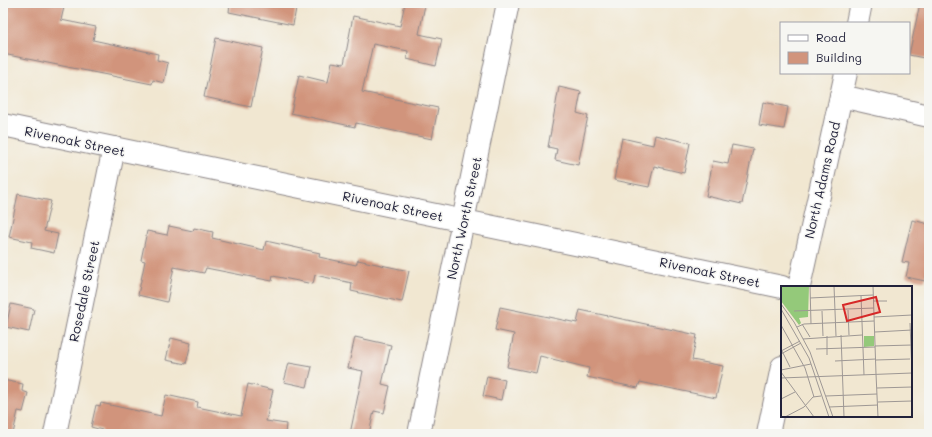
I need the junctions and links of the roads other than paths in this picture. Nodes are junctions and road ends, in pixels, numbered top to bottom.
1 (508, 3) edge
2 (861, 3) edge
3 (857, 22) edge
4 (846, 74) edge
5 (841, 96) junction
6 (929, 116) edge
7 (3, 125) edge
8 (114, 148) junction
9 (463, 221) junction
10 (798, 286) edge
11 (781, 287) edge
12 (781, 372) edge
13 (55, 434) edge
14 (419, 434) edge
15 (768, 434) edge

1 - 9 street, North Worth Street
2 - 3 street
4 - 5 street, North Adams Road
5 - 6 street
5 - 10 street, North Adams Road
7 - 8 street, Rivenoak Street
8 - 9 street, Rivenoak Street
8 - 13 street, Rosedale Street
9 - 11 street, Rivenoak Street
9 - 14 street, North Worth Street
12 - 15 street

